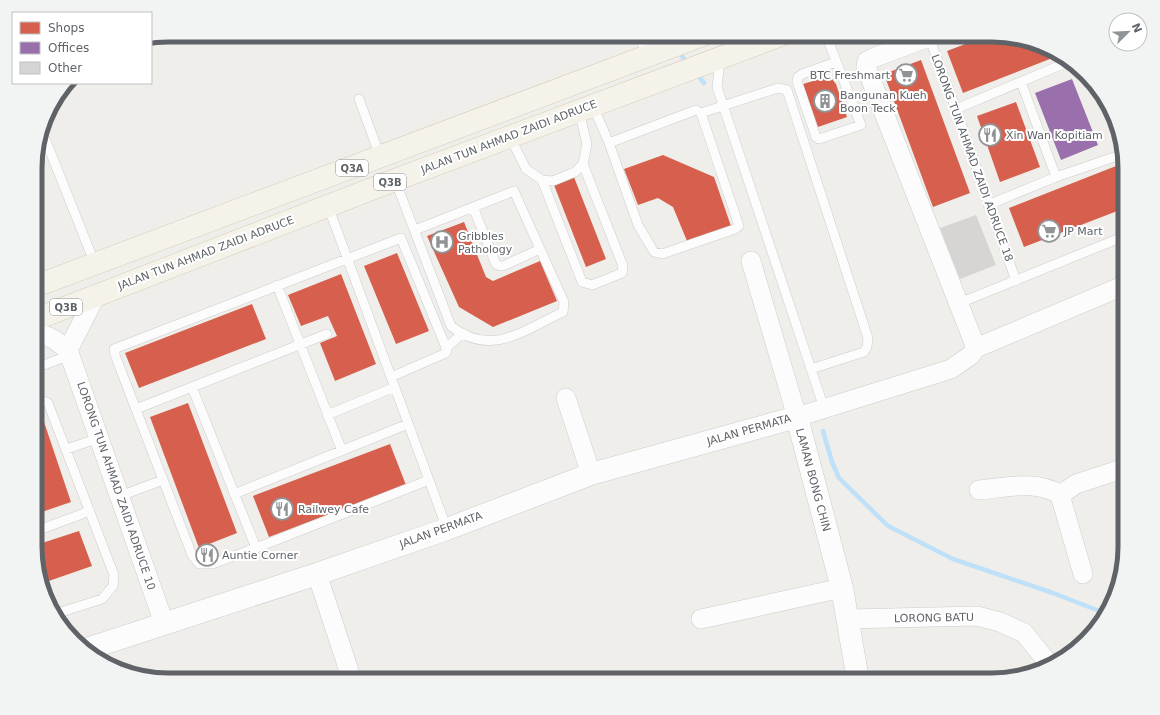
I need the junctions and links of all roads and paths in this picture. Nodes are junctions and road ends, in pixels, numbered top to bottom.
1 (656, 42) edge
2 (685, 42) edge
3 (762, 42) edge
4 (829, 42) edge
5 (914, 42) edge
6 (932, 42) edge
7 (667, 49) junction
8 (720, 58) junction
9 (836, 62) junction
10 (1063, 64) edge
11 (1021, 82) junction
12 (359, 99) dead end
13 (724, 106) junction
14 (586, 108) junction
15 (956, 109) junction
16 (701, 113) junction
17 (510, 137) junction
18 (45, 140) edge
19 (609, 143) junction
20 (1117, 156) edge
21 (380, 158) junction
22 (583, 164) junction
23 (1056, 177) junction
24 (396, 180) junction
25 (542, 180) junction
26 (988, 205) junction
27 (328, 206) junction
28 (473, 206) junction
29 (415, 230) junction
30 (1118, 239) edge
31 (540, 249) junction
32 (347, 258) junction
33 (750, 261) dead end
34 (95, 264) junction
35 (1016, 280) junction
36 (42, 284) edge
37 (277, 285) junction
38 (1118, 288) edge
39 (96, 295) junction
40 (958, 304) junction
41 (42, 316) edge
42 (42, 334) edge
43 (327, 334) dead end
44 (462, 334) junction
45 (300, 345) junction
46 (447, 348) junction
47 (976, 348) junction
48 (69, 352) junction
49 (42, 365) edge
50 (811, 369) junction
51 (391, 377) junction
52 (395, 387) junction
53 (192, 388) junction
54 (566, 398) dead end
55 (42, 402) edge
56 (824, 408) junction
57 (136, 409) junction
58 (327, 414) junction
59 (797, 417) junction
60 (408, 424) junction
61 (99, 438) junction
62 (67, 449) junction
63 (342, 450) junction
64 (1118, 470) edge
65 (591, 474) junction
66 (163, 480) junction
67 (429, 480) junction
68 (979, 490) dead end
69 (234, 494) junction
70 (1060, 495) junction
71 (120, 496) junction
72 (90, 512) junction
73 (42, 529) edge
74 (447, 529) junction
75 (256, 548) junction
76 (317, 574) junction
77 (1083, 574) dead end
78 (842, 588) junction
79 (60, 612) edge
80 (701, 619) dead end
81 (848, 619) junction
82 (164, 623) junction
83 (92, 647) edge
84 (1046, 660) edge
85 (350, 673) edge
86 (857, 673) edge

1 - 7 street
2 - 7 main road, Q3A
3 - 8 main road, JALAN TUN AHMAD ZAIDI ADRUCE / Q3B
4 - 9 lane
5 - 40 street
6 - 15 lane, LORONG TUN AHMAD ZAIDI ADRUCE 18
7 - 21 main road, Q3A
8 - 13 lane
8 - 14 main road, JALAN TUN AHMAD ZAIDI ADRUCE / Q3B
9 - 9 lane
10 - 11 lane
11 - 15 lane
11 - 23 lane
12 - 21 lane
13 - 16 lane
13 - 50 lane
13 - 50 lane
14 - 17 main road, JALAN TUN AHMAD ZAIDI ADRUCE / Q3B
14 - 19 lane
14 - 22 lane
15 - 26 lane, LORONG TUN AHMAD ZAIDI ADRUCE 18
16 - 19 lane
16 - 19 lane
17 - 24 main road, JALAN TUN AHMAD ZAIDI ADRUCE / Q3B
17 - 25 lane
18 - 34 lane
20 - 23 lane
21 - 34 main road, Q3A
22 - 25 lane
22 - 25 lane
23 - 26 lane
24 - 27 main road, JALAN TUN AHMAD ZAIDI ADRUCE / Q3B
24 - 29 lane
26 - 35 lane, LORONG TUN AHMAD ZAIDI ADRUCE 18
27 - 32 lane
27 - 39 main road, JALAN TUN AHMAD ZAIDI ADRUCE / Q3B
28 - 29 lane
28 - 31 lane
28 - 31 lane
29 - 44 lane
30 - 35 lane
31 - 44 lane
32 - 37 lane
32 - 46 lane
32 - 51 lane
33 - 59 street, LAMAN BONG CHIN
34 - 36 main road, Q3A
35 - 40 lane
37 - 45 lane
37 - 57 lane
38 - 47 street
39 - 41 main road, JALAN TUN AHMAD ZAIDI ADRUCE / Q3B
39 - 48 street
40 - 47 street
42 - 48 street
43 - 45 lane
44 - 46 lane
45 - 53 lane
45 - 58 lane
46 - 51 lane
47 - 56 street
48 - 49 lane
48 - 61 street, LORONG TUN AHMAD ZAIDI ADRUCE 10
50 - 56 lane
51 - 52 lane
52 - 58 lane
52 - 60 lane
53 - 57 lane
53 - 69 lane
54 - 65 street
55 - 62 lane
56 - 59 street
57 - 66 lane
58 - 63 lane
59 - 65 street, JALAN PERMATA
59 - 78 street, LAMAN BONG CHIN
60 - 63 lane
60 - 67 lane
61 - 62 lane
61 - 71 street, LORONG TUN AHMAD ZAIDI ADRUCE 10
62 - 72 lane
63 - 69 lane
64 - 70 street
65 - 74 street, JALAN PERMATA
66 - 71 lane
66 - 75 lane
67 - 74 lane
67 - 75 lane
68 - 70 street
69 - 75 lane
70 - 77 street
71 - 82 street, LORONG TUN AHMAD ZAIDI ADRUCE 10
72 - 73 lane
72 - 79 lane
74 - 76 street, JALAN PERMATA
76 - 82 street, JALAN PERMATA
76 - 85 street
78 - 80 street
78 - 81 street, LAMAN BONG CHIN
81 - 84 street, LORONG BATU
81 - 86 street, LAMAN BONG CHIN
82 - 83 street, JALAN PERMATA

